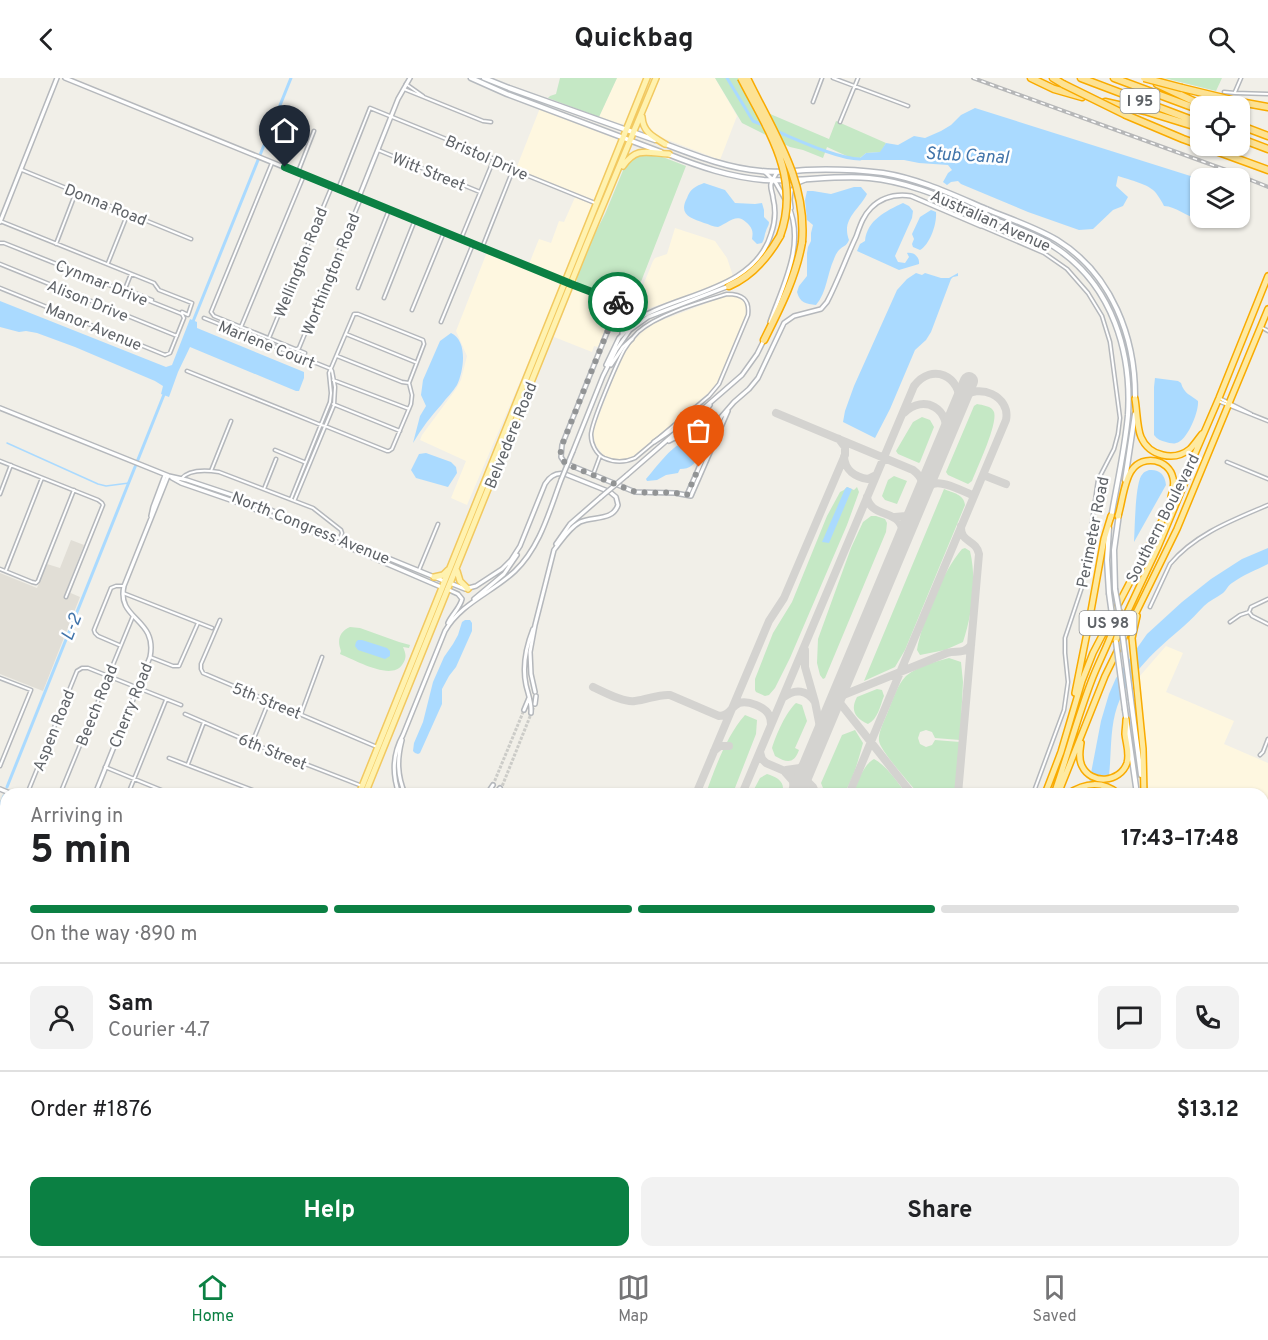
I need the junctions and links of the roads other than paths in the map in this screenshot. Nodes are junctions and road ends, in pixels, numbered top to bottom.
1 (57, 78) edge
2 (65, 78) edge
3 (410, 78) edge
4 (471, 78) edge
5 (484, 78) edge
6 (647, 78) edge
7 (656, 78) edge
8 (741, 78) edge
9 (747, 78) edge
10 (822, 78) edge
11 (833, 78) edge
12 (858, 78) edge
13 (1031, 78) edge
14 (1053, 78) edge
15 (1081, 78) edge
16 (1114, 78) edge
17 (1144, 78) edge
18 (1241, 78) edge
19 (406, 84) junction
20 (1157, 84) dead end
21 (854, 86) junction
22 (403, 89) junction
23 (1224, 92) dead end
24 (1235, 93) junction
25 (1268, 94) edge
26 (425, 97) junction
27 (1082, 97) dead end
28 (1190, 99) edge
29 (813, 102) dead end
30 (1105, 102) dead end
31 (908, 106) dead end
32 (1190, 106) edge
33 (1268, 106) edge
34 (370, 108) joint
35 (642, 113) junction
36 (391, 117) junction
37 (1190, 119) edge
38 (491, 122) dead end
39 (840, 123) dead end
40 (1190, 125) edge
41 (1250, 129) edge
42 (627, 130) junction
43 (314, 131) dead end
44 (634, 132) junction
45 (1268, 135) edge
46 (623, 137) junction
47 (631, 140) junction
48 (1250, 142) edge
49 (665, 144) junction
50 (1268, 149) edge
51 (378, 150) junction
52 (669, 154) junction
53 (494, 159) junction
54 (272, 162) junction
55 (21, 169) junction
56 (513, 169) junction
57 (1268, 170) edge
58 (297, 172) junction
59 (765, 172) junction
60 (777, 172) junction
61 (304, 175) junction
62 (617, 175) junction
63 (810, 178) junction
64 (773, 180) junction
65 (332, 186) junction
66 (338, 189) junction
67 (76, 192) junction
68 (480, 192) junction
69 (360, 197) junction
70 (597, 204) junction
71 (604, 207) junction
72 (987, 209) junction
73 (389, 210) junction
74 (128, 213) junction
75 (775, 213) junction
76 (792, 213) junction
77 (985, 215) junction
78 (416, 220) junction
79 (0, 221) edge
80 (981, 226) junction
81 (444, 232) junction
82 (191, 239) dead end
83 (461, 239) junction
84 (0, 243) edge
85 (56, 244) junction
86 (473, 244) junction
87 (482, 248) junction
88 (0, 264) edge
89 (108, 264) junction
90 (131, 274) junction
91 (1268, 276) edge
92 (568, 283) junction
93 (729, 286) junction
94 (0, 288) edge
95 (358, 288) dead end
96 (703, 292) junction
97 (384, 298) dead end
98 (605, 298) junction
99 (624, 303) junction
100 (1256, 308) junction
101 (1268, 309) edge
102 (412, 310) dead end
103 (618, 311) junction
104 (637, 311) junction
105 (650, 312) junction
106 (204, 318) dead end
107 (622, 319) junction
108 (441, 322) dead end
109 (612, 322) junction
110 (241, 327) junction
111 (1261, 327) junction
112 (1268, 331) edge
113 (346, 334) junction
114 (177, 336) junction
115 (269, 338) junction
116 (619, 338) junction
117 (632, 339) junction
118 (764, 340) junction
119 (297, 350) junction
120 (305, 353) dead end
121 (337, 356) junction
122 (416, 362) junction
123 (331, 369) junction
124 (187, 371) dead end
125 (603, 376) junction
126 (332, 380) junction
127 (409, 383) junction
128 (1135, 399) junction
129 (1219, 399) junction
130 (714, 400) junction
131 (734, 402) junction
132 (329, 403) junction
133 (1228, 404) junction
134 (334, 405) junction
135 (0, 408) edge
136 (409, 409) junction
137 (701, 411) junction
138 (1268, 416) edge
139 (231, 421) dead end
140 (1267, 421) edge
141 (321, 424) junction
142 (1208, 425) junction
143 (325, 426) junction
144 (400, 431) junction
145 (654, 442) junction
146 (662, 446) junction
147 (1198, 447) junction
148 (275, 450) dead end
149 (705, 453) junction
150 (600, 456) junction
151 (276, 459) dead end
152 (0, 461) edge
153 (701, 462) junction
154 (1227, 462) dead end
155 (305, 463) junction
156 (11, 465) junction
157 (309, 465) junction
158 (491, 465) junction
159 (703, 469) junction
160 (211, 471) junction
161 (192, 472) junction
162 (167, 475) junction
163 (593, 476) junction
164 (42, 478) junction
165 (181, 479) junction
166 (1268, 479) edge
167 (187, 480) junction
168 (492, 480) junction
169 (264, 489) junction
170 (74, 490) junction
171 (0, 494) edge
172 (689, 496) junction
173 (293, 500) junction
174 (1268, 505) edge
175 (1168, 509) junction
176 (1111, 516) junction
177 (1118, 516) junction
178 (438, 524) dead end
179 (340, 541) junction
180 (520, 546) junction
181 (554, 550) junction
182 (454, 566) junction
183 (0, 569) edge
184 (419, 570) junction
185 (5, 571) junction
186 (434, 577) junction
187 (446, 585) junction
188 (124, 586) junction
189 (468, 589) junction
190 (123, 593) junction
191 (66, 597) dead end
192 (1268, 599) edge
193 (1142, 601) junction
194 (468, 605) junction
195 (1150, 607) dead end
196 (1119, 611) junction
197 (1249, 612) junction
198 (133, 616) junction
199 (220, 620) dead end
200 (198, 622) junction
201 (1230, 622) dead end
202 (1268, 624) edge
203 (535, 625) junction
204 (1114, 625) junction
205 (212, 628) dead end
206 (1121, 628) junction
207 (446, 631) junction
208 (1116, 641) junction
209 (121, 645) junction
210 (150, 657) junction
211 (322, 657) dead end
212 (108, 676) junction
213 (0, 678) edge
214 (137, 688) junction
215 (529, 697) junction
216 (166, 700) junction
217 (269, 700) junction
218 (535, 704) tunnel mouth
219 (181, 705) dead end
220 (524, 710) tunnel mouth
221 (531, 713) dead end
222 (185, 714) dead end
223 (301, 714) junction
224 (1072, 714) junction
225 (1126, 720) junction
226 (204, 722) junction
227 (1082, 732) junction
228 (403, 735) junction
229 (1268, 739) edge
230 (252, 743) junction
231 (380, 748) junction
232 (1260, 755) dead end
233 (169, 758) dead end
234 (188, 764) junction
235 (0, 766) edge
236 (105, 767) junction
237 (134, 779) junction
238 (493, 785) tunnel mouth
239 (362, 786) joint
240 (29, 788) edge
241 (62, 788) edge
242 (97, 788) edge
243 (130, 788) edge
244 (156, 788) edge
245 (247, 788) edge
246 (367, 788) edge
247 (397, 788) edge
248 (403, 788) edge
249 (491, 788) edge
250 (1035, 788) edge
251 (1047, 788) edge
252 (1058, 788) edge
253 (1059, 788) edge
254 (1079, 788) edge
255 (1109, 788) edge
256 (1136, 788) edge
257 (1143, 788) edge
258 (1144, 788) edge

1 - 55 street
2 - 54 street
3 - 19 street, Worthington Road
4 - 46 main road, Australian Avenue
5 - 42 main road, Australian Avenue
6 - 42 main road, Belvedere Road
7 - 35 main road, Belvedere Road
8 - 93 highway, bridge
9 - 118 highway, bridge
10 - 29 street
11 - 21 street
12 - 21 street
13 - 27 highway
14 - 57 highway, bridge
15 - 37 highway, I 95
16 - 32 highway, I 95
17 - 33 highway, bridge
18 - 24 street
19 - 22 street, Worthington Road
19 - 26 street
20 - 28 highway
21 - 31 street
21 - 39 street
22 - 26 street
22 - 36 street, Worthington Road
23 - 24 street
24 - 25 street
26 - 38 street
30 - 40 highway
34 - 36 street, Bristol Drive
34 - 66 street, Wellington Road
35 - 44 main road, Belvedere Road
35 - 49 main road
36 - 51 street, Worthington Road
36 - 53 street, Bristol Drive
41 - 45 highway
42 - 44 main road, Australian Avenue
42 - 46 main road, Belvedere Road
43 - 58 street
44 - 47 main road, Belvedere Road
44 - 49 main road, Australian Avenue
46 - 47 main road, Australian Avenue
46 - 70 main road, Belvedere Road
47 - 52 main road, Australian Avenue
47 - 62 main road, Belvedere Road
48 - 50 highway
49 - 59 main road, Australian Avenue
51 - 68 street, Witt Street
51 - 69 street, Worthington Road
52 - 62 main road
52 - 64 main road, Australian Avenue
53 - 56 street, Bristol Drive
53 - 68 street
54 - 58 street
54 - 110 street
55 - 67 street, Donna Road
55 - 79 street
56 - 70 street, Bristol Drive
56 - 87 street
58 - 61 street
59 - 60 main road, Australian Avenue
59 - 64 street
60 - 64 street
60 - 72 main road, Australian Avenue
61 - 65 street
61 - 110 street
62 - 71 main road, Belvedere Road
63 - 64 main road, Australian Avenue
63 - 76 street
63 - 77 main road, Australian Avenue
64 - 75 street
64 - 76 street
65 - 66 street
65 - 115 street, Wellington Road
66 - 69 street
67 - 74 street, Donna Road
67 - 85 street
68 - 83 street
69 - 73 street
69 - 119 street, Worthington Road
70 - 71 street, Bristol Drive
70 - 92 main road, Belvedere Road
71 - 92 main road, Belvedere Road
72 - 77 street
72 - 128 main road, Australian Avenue
73 - 78 street
73 - 95 street
74 - 82 street, Donna Road
74 - 89 street
75 - 76 street
75 - 96 street
76 - 118 street
77 - 80 street
77 - 176 main road, Australian Avenue
78 - 81 street
78 - 97 street
79 - 85 street
80 - 131 street, Perimeter Road
80 - 250 street, Perimeter Road
81 - 83 street
81 - 102 street
83 - 86 street
84 - 114 street, Cynmar Drive
85 - 89 street
86 - 87 street
86 - 108 street
87 - 92 street
88 - 114 street, Alison Drive
89 - 90 street
90 - 90 street
91 - 100 highway, Southern Boulevard / US 98
92 - 98 street
92 - 158 main road, Belvedere Road
92 - 168 main road, Belvedere Road
93 - 96 street
93 - 125 street
94 - 114 street, Manor Avenue
96 - 105 street
98 - 99 street
98 - 103 street
99 - 103 street
99 - 104 street
100 - 111 highway
100 - 129 highway, Southern Boulevard / US 98
101 - 111 highway, Southern Boulevard / US 98
103 - 107 street
103 - 109 street
104 - 105 street
104 - 107 street
105 - 116 street
106 - 123 street, Marlene Court
107 - 109 street
107 - 116 street
109 - 163 street
110 - 115 street
111 - 112 street
111 - 133 highway, Southern Boulevard / US 98
113 - 121 street
113 - 122 street
113 - 122 street
115 - 119 street
116 - 125 street
117 - 125 street
117 - 145 street
117 - 150 street
118 - 130 street
119 - 120 street
121 - 123 street
121 - 127 street
122 - 127 street
123 - 126 street
124 - 141 street
125 - 194 street, bridge
126 - 132 street
126 - 134 street
126 - 136 street
127 - 136 street
128 - 142 highway
128 - 177 main road, Australian Avenue
129 - 133 street
129 - 142 highway, Southern Boulevard / US 98
130 - 137 street
130 - 149 street
131 - 149 street, Perimeter Road
131 - 159 street, Perimeter Road
132 - 134 street
132 - 141 street
133 - 140 street
133 - 193 highway, Southern Boulevard / US 98
134 - 143 street
134 - 144 street
135 - 162 street, North Congress Avenue
136 - 144 street
137 - 145 street
137 - 146 street
138 - 140 street
139 - 160 street
141 - 143 street
141 - 155 street
142 - 147 highway, Southern Boulevard / US 98
143 - 144 street
143 - 157 street
145 - 150 street
146 - 153 street
146 - 181 street, bridge
147 - 175 highway, Southern Boulevard / US 98
147 - 206 highway
148 - 155 street
149 - 153 street, Perimeter Road
149 - 159 street
150 - 163 street
151 - 169 street
152 - 156 street
153 - 172 street, Perimeter Road
154 - 166 street
155 - 157 street
155 - 173 street
156 - 164 street
156 - 171 street
157 - 173 street
158 - 168 main road
158 - 182 main road, Belvedere Road
159 - 172 street, Perimeter Road
160 - 161 street
160 - 169 street
161 - 165 street
161 - 167 street
162 - 165 street, North Congress Avenue
162 - 179 street, North Congress Avenue
162 - 188 street
163 - 172 street
164 - 170 street
164 - 185 street
165 - 167 street, North Congress Avenue
167 - 179 street, North Congress Avenue
168 - 182 main road, Belvedere Road
169 - 173 street
170 - 185 street
170 - 191 street
173 - 179 street
174 - 195 street
175 - 177 highway
175 - 224 highway, Southern Boulevard / US 98
176 - 204 main road, Australian Avenue, bridge
176 - 224 highway
177 - 196 main road, Australian Avenue, bridge
178 - 184 street
179 - 184 street, North Congress Avenue
179 - 187 street, North Congress Avenue
180 - 181 street
180 - 189 street
180 - 194 street
181 - 203 street
182 - 186 main road
182 - 187 main road, Belvedere Road
182 - 189 main road
183 - 185 street
184 - 186 street, North Congress Avenue
186 - 187 street, North Congress Avenue
187 - 189 street
187 - 207 street
187 - 231 main road, Belvedere Road
188 - 190 street
188 - 209 street
190 - 198 street, Cherry Road
190 - 200 street
192 - 197 street
193 - 227 highway, Southern Boulevard / US 98
193 - 258 highway
194 - 207 street
196 - 204 highway
196 - 206 main road, Australian Avenue
197 - 201 street
197 - 202 street
198 - 209 street, Beech Road
198 - 210 street, Cherry Road
199 - 217 street, 5th Street
200 - 205 street
200 - 210 street
203 - 215 street
203 - 218 street
204 - 208 main road, Australian Avenue
204 - 252 highway
206 - 208 highway
206 - 257 main road, Australian Avenue, bridge
207 - 228 street
208 - 225 main road, Australian Avenue, bridge
209 - 212 street, Beech Road
210 - 214 street, Cherry Road
211 - 223 street
212 - 214 street
212 - 240 street, Aspen Road
212 - 241 street, Beech Road
213 - 235 street
214 - 216 street
214 - 236 street, Cherry Road
215 - 220 street
215 - 221 street
216 - 219 street
216 - 237 street
217 - 223 street, 5th Street
217 - 230 street
222 - 226 street, 6th Street
223 - 231 street, 5th Street
224 - 251 highway, Southern Boulevard / US 98
225 - 227 highway
225 - 256 main road, Australian Avenue
226 - 230 street, 6th Street
226 - 234 street
227 - 253 highway, Southern Boulevard / US 98
228 - 247 street
228 - 248 street
229 - 232 street
230 - 239 street, 6th Street
231 - 239 main road, Belvedere Road
231 - 246 main road, Belvedere Road
233 - 234 street
234 - 245 street
236 - 237 street
236 - 242 street, Cherry Road
237 - 243 street
237 - 244 street
238 - 249 street
254 - 255 highway

